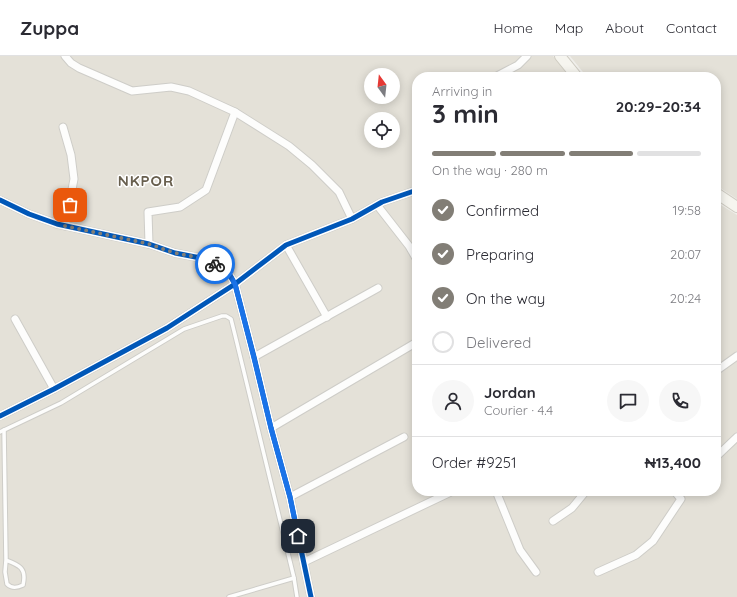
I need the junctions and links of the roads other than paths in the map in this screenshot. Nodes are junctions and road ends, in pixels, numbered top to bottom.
1 (65, 56) edge
2 (527, 56) edge
3 (560, 56) edge
4 (505, 72) edge
5 (573, 72) edge
6 (235, 112) junction
7 (63, 127) dead end
8 (412, 192) edge
9 (721, 196) edge
10 (0, 200) edge
11 (377, 205) junction
12 (737, 207) edge
13 (352, 219) junction
14 (65, 226) junction
15 (149, 244) junction
16 (286, 245) junction
17 (412, 251) edge
18 (235, 284) junction
19 (378, 288) dead end
20 (327, 317) junction
21 (15, 319) dead end
22 (412, 345) edge
23 (737, 356) edge
24 (254, 358) junction
25 (721, 367) edge
26 (54, 389) junction
27 (0, 416) edge
28 (271, 428) junction
29 (4, 430) junction
30 (0, 432) edge
31 (404, 437) dead end
32 (737, 437) edge
33 (721, 452) edge
34 (443, 496) edge
35 (498, 496) edge
36 (582, 496) edge
37 (678, 496) edge
38 (290, 497) junction
39 (553, 521) dead end
40 (6, 560) junction
41 (304, 562) junction
42 (536, 572) dead end
43 (598, 572) dead end
44 (294, 578) junction
45 (229, 597) edge
46 (297, 597) edge
47 (311, 597) edge

1 - 6 street
2 - 4 street
3 - 5 main road
6 - 13 street
6 - 15 street
7 - 14 street
8 - 11 street
9 - 12 main road
10 - 14 street
11 - 13 street
11 - 17 street
13 - 16 street
14 - 15 street
15 - 18 street
16 - 18 street
16 - 20 street
18 - 24 street
18 - 26 street
19 - 20 street
20 - 24 street
21 - 26 street
22 - 28 street
23 - 25 street
24 - 28 street
26 - 27 street
28 - 38 street
29 - 30 lane
29 - 40 lane
29 - 44 lane
31 - 38 street
32 - 33 street
34 - 41 street
35 - 42 street
36 - 39 street
37 - 43 street
38 - 41 street
40 - 40 lane
41 - 47 street
44 - 45 lane
44 - 46 lane

